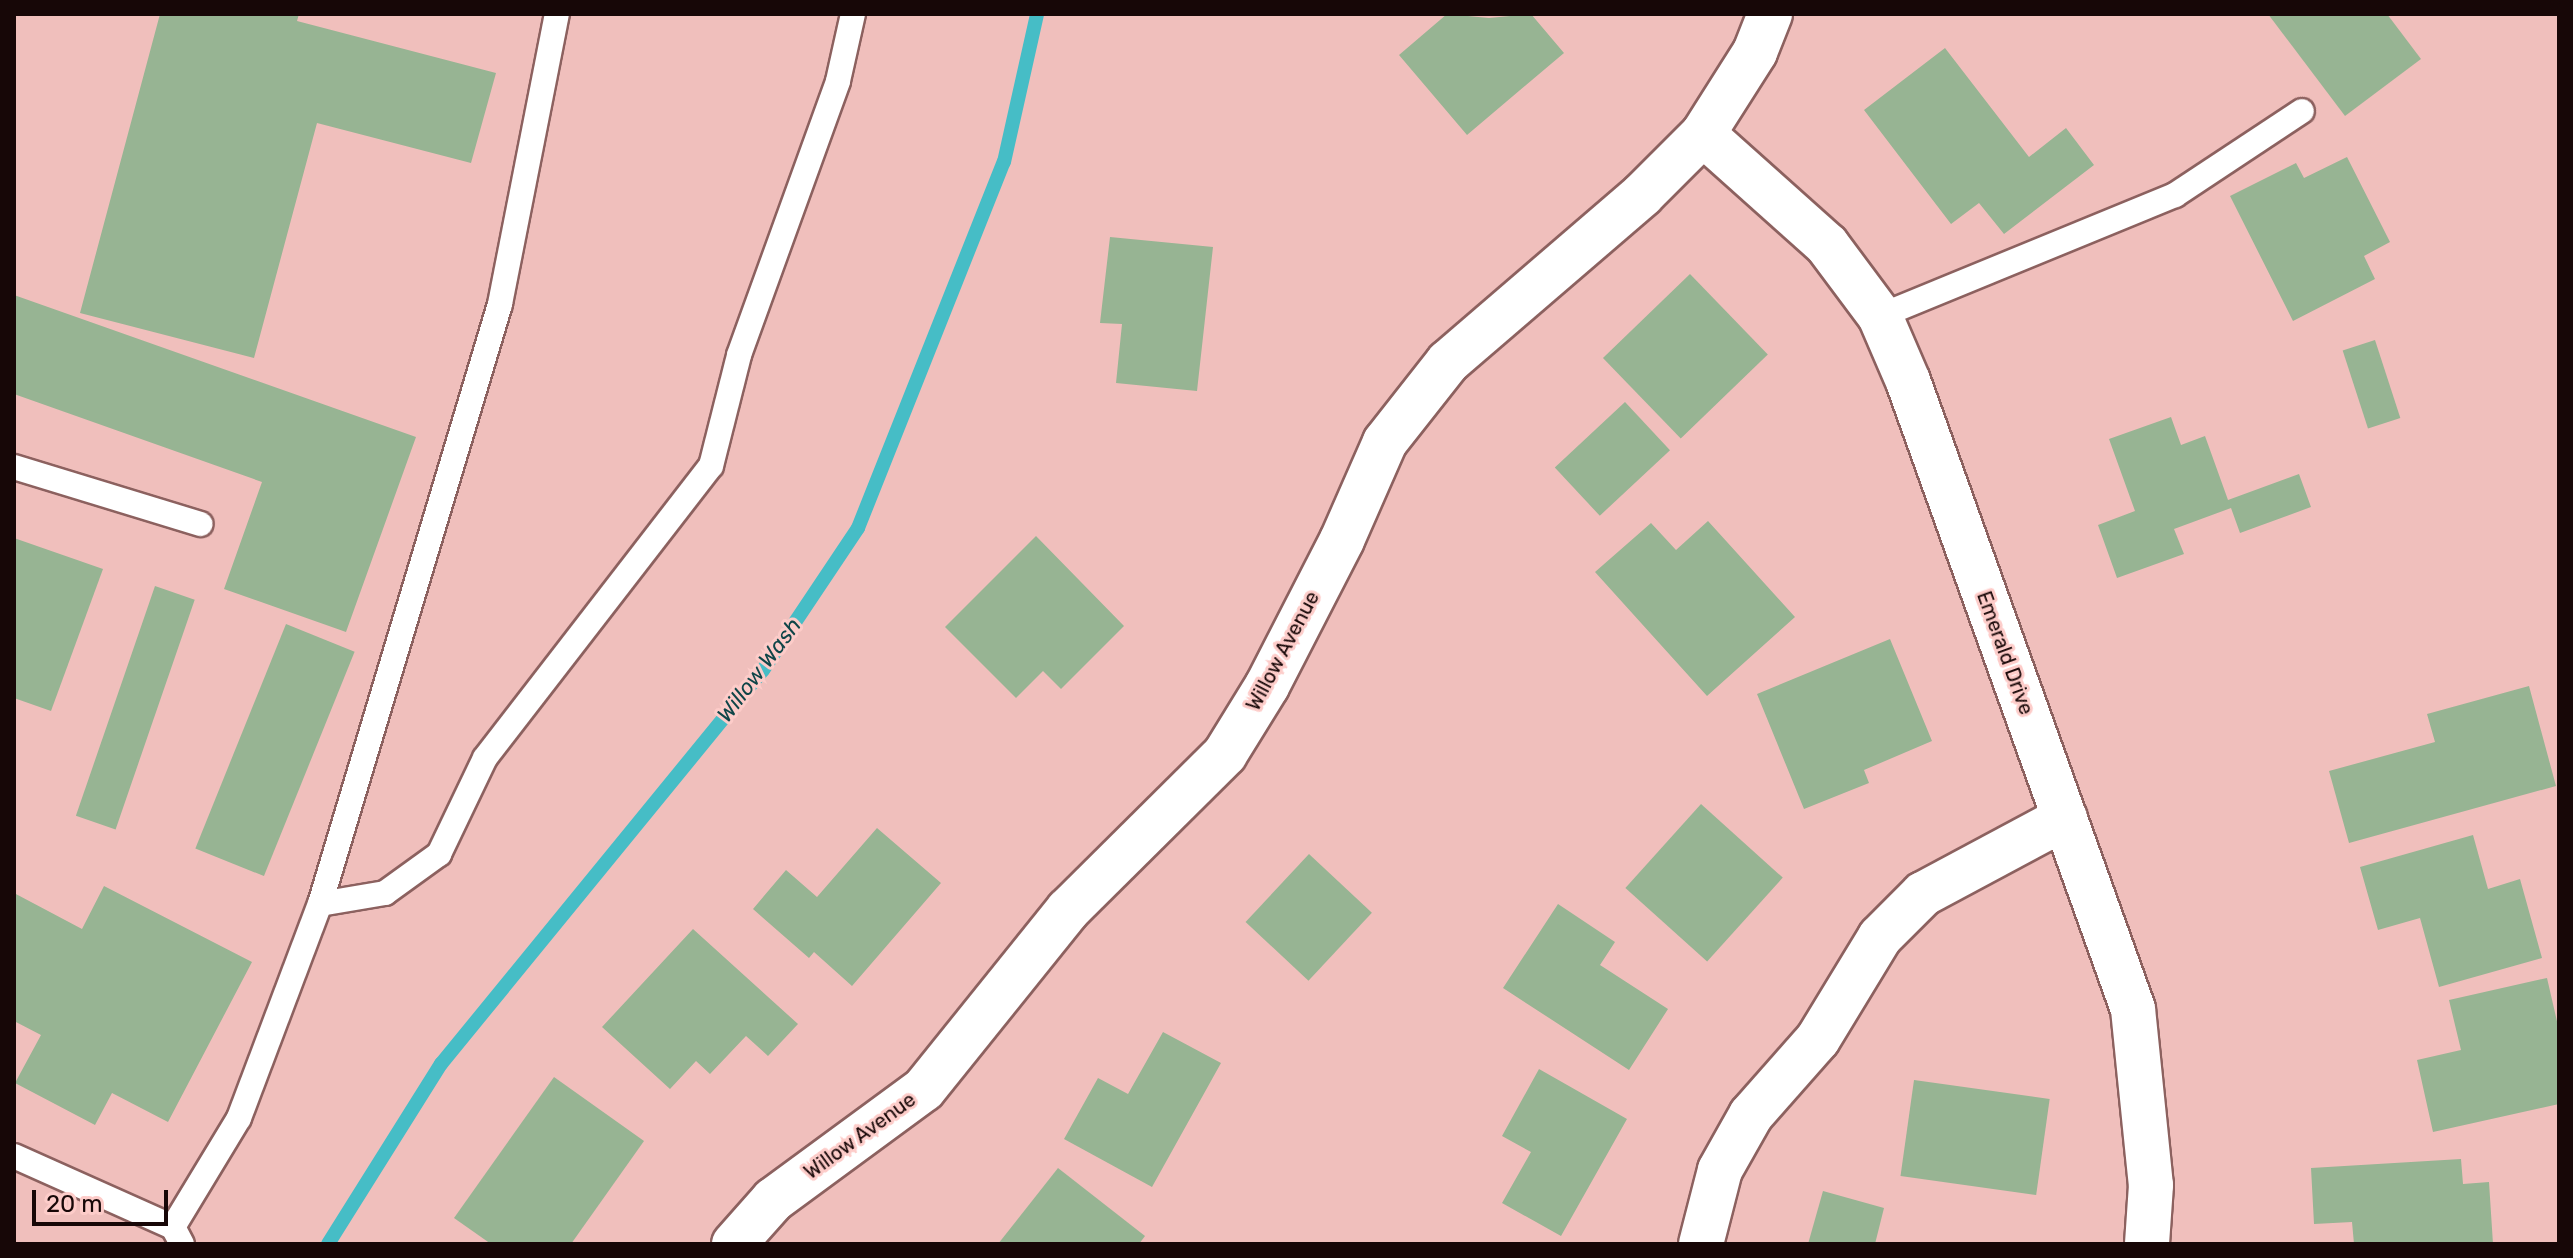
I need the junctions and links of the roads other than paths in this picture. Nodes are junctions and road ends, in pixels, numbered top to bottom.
1 (557, 14) edge
2 (853, 14) edge
3 (1770, 14) edge
4 (2302, 111) dead end
5 (1703, 134) junction
6 (1880, 316) junction
7 (14, 467) edge
8 (200, 524) dead end
9 (2065, 818) junction
10 (320, 904) junction
11 (14, 1156) edge
12 (177, 1235) edge
13 (734, 1244) edge
14 (1701, 1244) edge
15 (2147, 1244) edge

1 - 10 lane
2 - 10 lane
3 - 5 street, Willow Avenue
4 - 6 lane
5 - 6 street, Emerald Drive
5 - 13 street, Willow Avenue
6 - 9 street, Emerald Drive
7 - 8 lane
9 - 14 street
9 - 15 street, Emerald Drive
10 - 12 lane
11 - 12 lane

